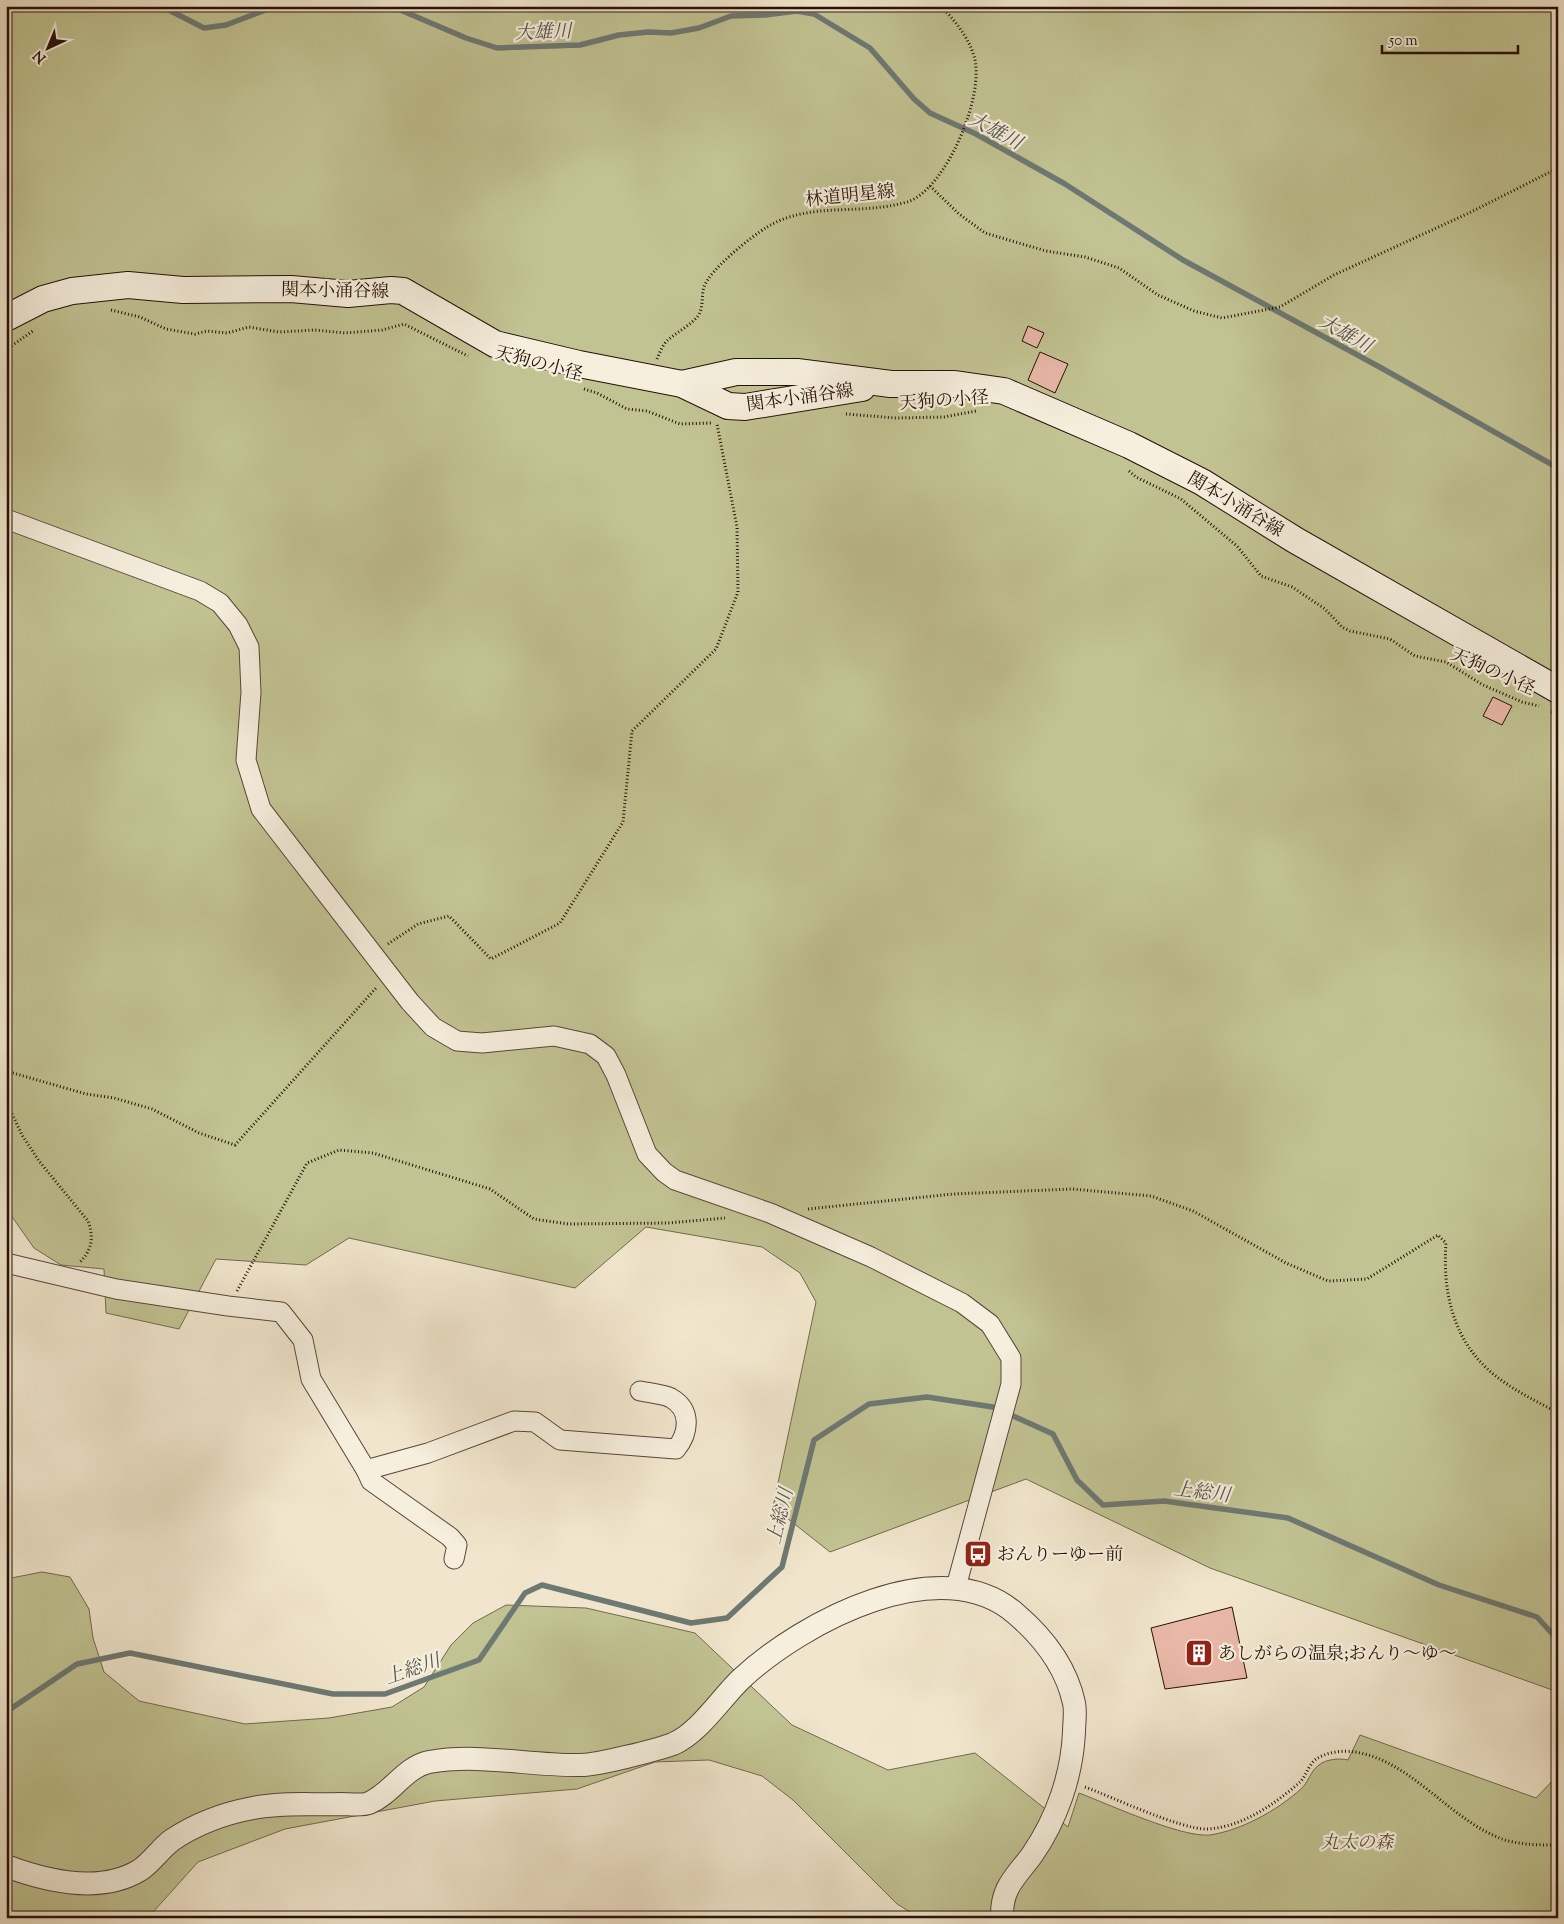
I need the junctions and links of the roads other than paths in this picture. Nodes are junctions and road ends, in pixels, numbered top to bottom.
1 (6, 318) edge
2 (682, 384) junction
3 (891, 384) junction
4 (6, 519) edge
5 (1558, 690) edge
6 (6, 1263) edge
7 (640, 1391) dead end
8 (366, 1470) junction
9 (454, 1559) dead end
10 (956, 1587) junction
11 (6, 1866) edge
12 (1002, 1918) edge

1 - 2 main road, 関本小涌谷線
2 - 3 main road, 関本小涌谷線
2 - 3 main road, 関本小涌谷線
3 - 5 main road, 関本小涌谷線
4 - 10 street
6 - 8 street
7 - 8 street
8 - 9 street
10 - 11 street
10 - 12 street

